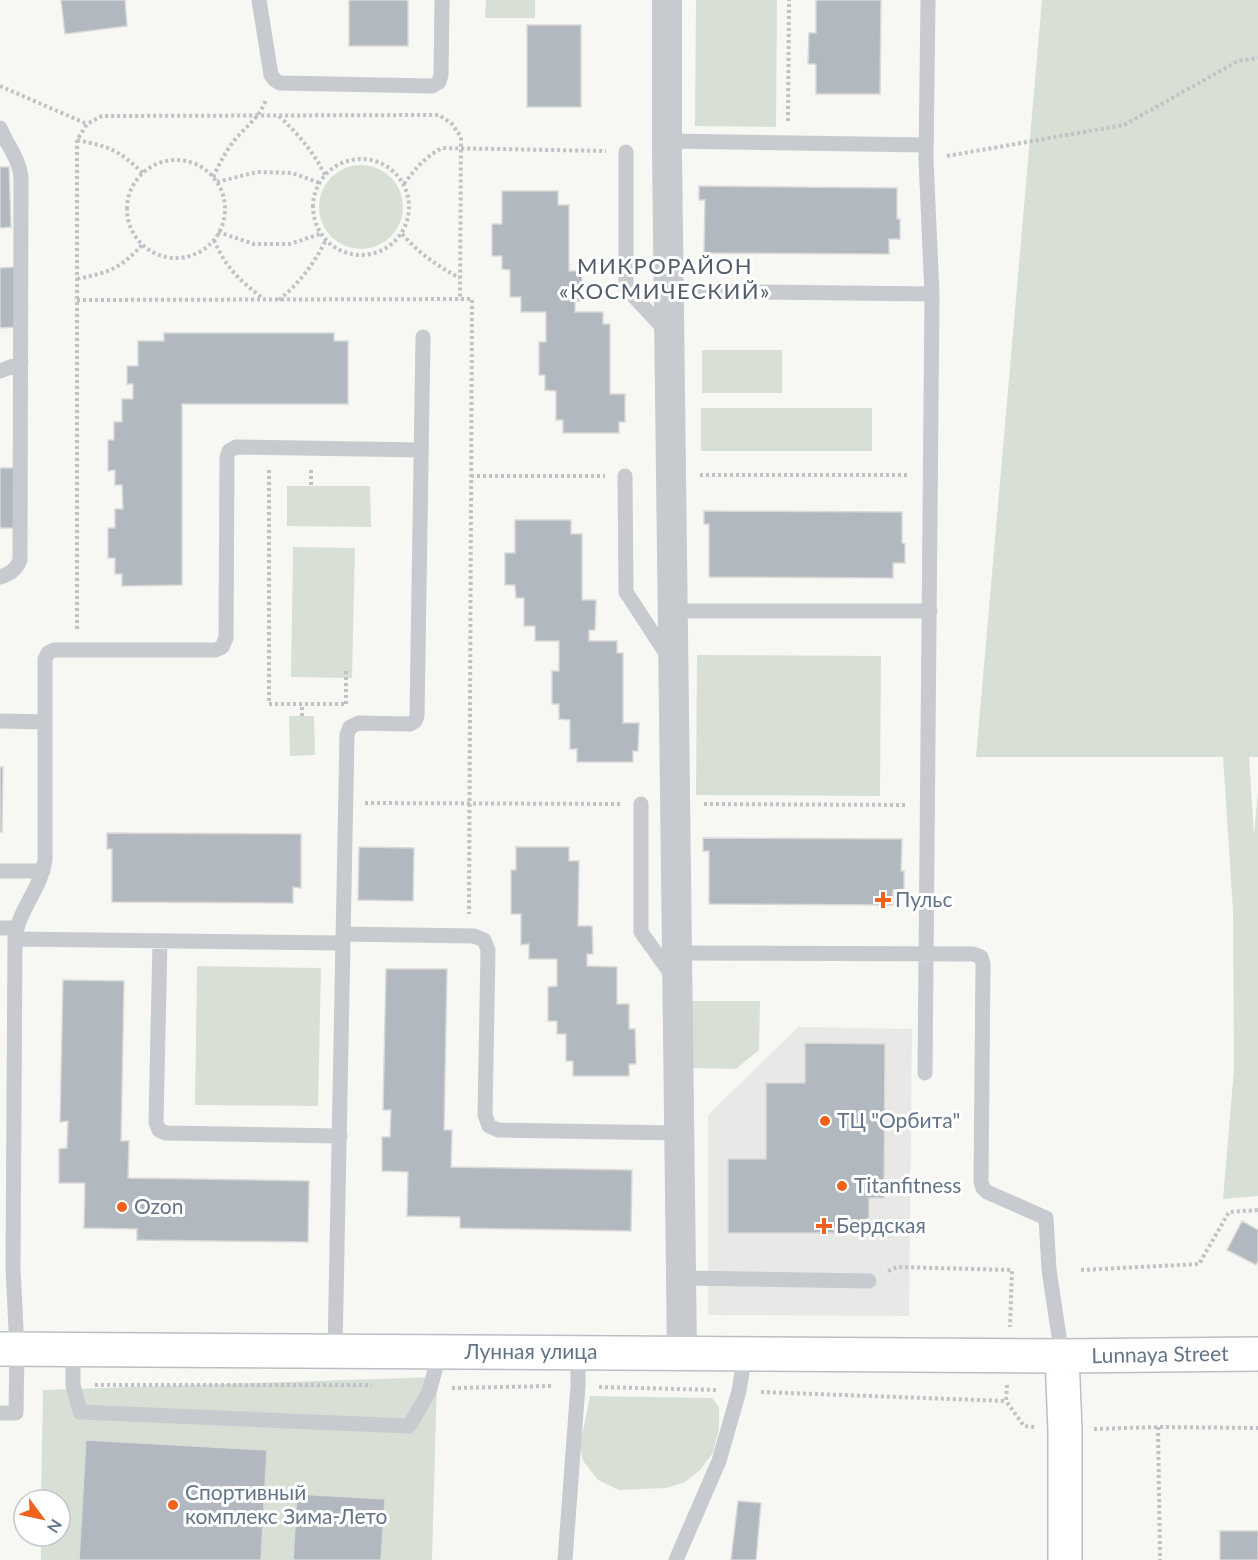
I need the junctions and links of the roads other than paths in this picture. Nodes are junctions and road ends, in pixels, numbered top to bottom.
1 (259, 0) edge
2 (442, 0) edge
3 (667, 0) edge
4 (928, 0) edge
5 (0, 128) edge
6 (667, 141) junction
7 (626, 152) road end
8 (926, 152) junction
9 (669, 291) junction
10 (932, 294) junction
11 (669, 334) junction
12 (423, 337) dead end
13 (21, 363) junction
14 (0, 371) edge
15 (421, 450) junction
16 (625, 476) dead end
17 (0, 577) edge
18 (673, 611) junction
19 (930, 611) junction
20 (674, 665) junction
21 (0, 721) edge
22 (45, 722) junction
23 (641, 804) dead end
24 (0, 871) edge
25 (43, 871) junction
26 (0, 928) edge
27 (15, 933) junction
28 (343, 939) junction
29 (160, 941) junction
30 (677, 953) junction
31 (926, 954) junction
32 (678, 983) junction
33 (925, 1073) dead end
34 (680, 1133) junction
35 (340, 1136) junction
36 (7, 1137) edge
37 (682, 1278) junction
38 (868, 1281) road end
39 (8, 1349) edge
40 (74, 1349) junction
41 (335, 1351) junction
42 (440, 1352) junction
43 (578, 1353) junction
44 (682, 1354) junction
45 (745, 1354) junction
46 (1258, 1354) edge
47 (1062, 1356) junction
48 (0, 1413) edge
49 (565, 1560) edge
50 (676, 1560) edge
51 (1065, 1560) edge

1 - 2 lane
3 - 6 street
4 - 8 lane
5 - 13 lane
6 - 8 lane
6 - 9 street
7 - 11 lane
8 - 10 lane
9 - 10 lane
9 - 11 street
10 - 19 lane
11 - 18 street
12 - 15 lane
13 - 14 lane
13 - 17 lane
15 - 22 lane
15 - 28 lane
16 - 20 lane
18 - 19 lane
18 - 20 street
19 - 31 lane
20 - 30 street
21 - 22 lane
22 - 25 lane
23 - 32 lane
24 - 25 lane
25 - 27 lane
26 - 27 lane
27 - 29 lane
27 - 36 lane
28 - 29 lane
28 - 34 lane
28 - 35 lane
29 - 35 lane
30 - 31 lane
30 - 32 street
31 - 33 lane
31 - 47 lane
32 - 34 street
34 - 37 street
35 - 41 lane
36 - 39 lane
37 - 38 lane
37 - 44 street
39 - 40 street, Лунная улица
39 - 48 lane
40 - 41 street, Лунная улица
40 - 42 lane
41 - 42 street, Лунная улица
42 - 43 street, Лунная улица
43 - 44 street, Лунная улица
43 - 49 lane
44 - 45 street, Лунная улица
45 - 47 street, Лунная улица
45 - 50 lane
46 - 47 street, Lunnaya Street
47 - 51 street

